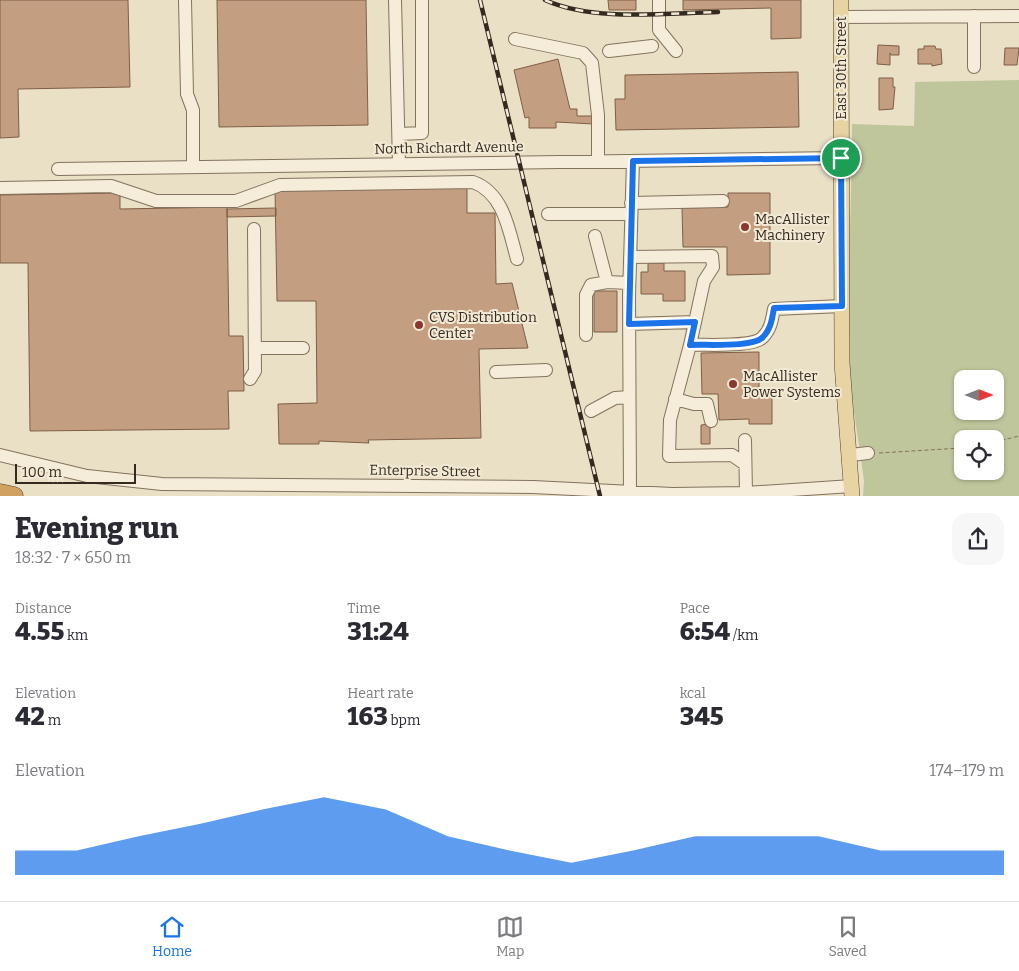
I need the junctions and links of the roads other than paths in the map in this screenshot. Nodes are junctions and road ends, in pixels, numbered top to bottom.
1 (186, 0) edge
2 (394, 0) edge
3 (422, 0) edge
4 (659, 0) edge
5 (840, 0) edge
6 (974, 16) junction
7 (1019, 16) edge
8 (840, 17) junction
9 (659, 30) junction
10 (515, 39) dead end
11 (652, 46) junction
12 (608, 50) dead end
13 (974, 67) dead end
14 (400, 134) junction
15 (841, 158) junction
16 (598, 161) junction
17 (633, 161) junction
18 (400, 164) junction
19 (193, 167) junction
20 (58, 169) dead end
21 (0, 188) edge
22 (723, 201) dead end
23 (631, 208) junction
24 (548, 214) dead end
25 (254, 229) dead end
26 (595, 236) dead end
27 (630, 257) junction
28 (517, 259) dead end
29 (607, 282) junction
30 (629, 283) junction
31 (842, 306) junction
32 (695, 322) junction
33 (629, 324) junction
34 (586, 335) dead end
35 (690, 345) junction
36 (255, 348) junction
37 (303, 348) dead end
38 (546, 370) dead end
39 (496, 372) dead end
40 (250, 379) dead end
41 (629, 397) junction
42 (675, 399) junction
43 (590, 411) dead end
44 (711, 421) dead end
45 (746, 440) dead end
46 (868, 453) road end
47 (0, 455) edge
48 (851, 455) junction
49 (745, 464) junction
50 (852, 491) edge
51 (0, 493) edge
52 (630, 493) junction
53 (746, 493) junction
54 (14, 496) edge

1 - 19 street
2 - 14 street
3 - 14 street
4 - 9 street
5 - 8 main road, East 30th Street
6 - 7 street
6 - 8 street
6 - 13 street
8 - 15 main road, East 30th Street
9 - 11 street
9 - 11 street
10 - 16 street
11 - 12 street
14 - 18 street
15 - 17 street, North Richardt Avenue
15 - 31 main road, East 30th Street
16 - 17 street, North Richardt Avenue
16 - 18 street, North Richardt Avenue
17 - 23 street
18 - 19 street, North Richardt Avenue
19 - 20 street, North Richardt Avenue
21 - 28 street
22 - 23 street
23 - 24 street
23 - 27 street
25 - 36 street
26 - 29 street
27 - 30 street
27 - 32 street
29 - 30 street
29 - 34 street
30 - 33 street
31 - 35 street
31 - 48 main road, East 30th Street
32 - 33 street
32 - 35 street
33 - 41 street
35 - 42 street
36 - 37 street
36 - 40 street
38 - 39 street
41 - 43 street
41 - 52 street
42 - 44 street
42 - 49 street
45 - 49 street
46 - 48 street
47 - 52 street, Enterprise Street
48 - 50 main road, East 30th Street
49 - 53 street
50 - 53 street, Enterprise Street
51 - 54 highway
52 - 53 street, Enterprise Street

